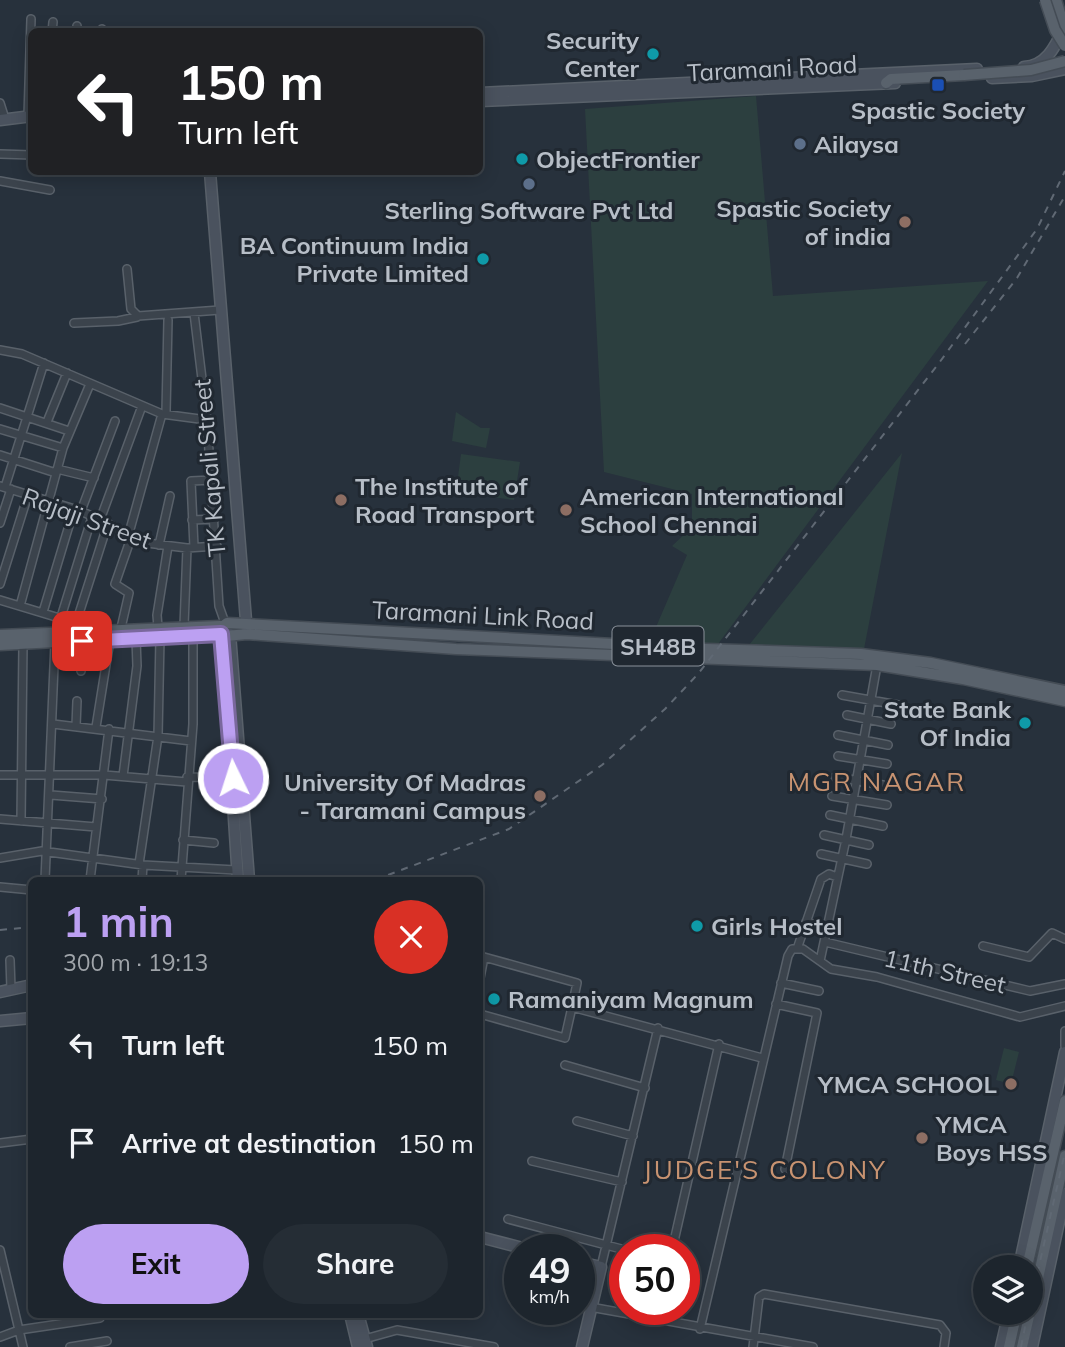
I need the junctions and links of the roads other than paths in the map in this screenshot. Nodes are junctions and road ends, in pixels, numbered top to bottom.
1 (1045, 0) edge
2 (1056, 0) edge
3 (31, 19) dead end
4 (54, 22) dead end
5 (1065, 27) edge
6 (31, 28) edge
7 (53, 28) edge
8 (1060, 48) edge
9 (1063, 67) edge
10 (886, 83) junction
11 (483, 93) edge
12 (483, 102) edge
13 (0, 103) edge
14 (28, 118) edge
15 (2, 121) edge
16 (0, 154) edge
17 (28, 155) edge
18 (210, 175) edge
19 (0, 181) edge
20 (50, 190) dead end
21 (127, 269) dead end
22 (220, 310) junction
23 (194, 313) junction
24 (138, 316) junction
25 (168, 320) dead end
26 (74, 323) dead end
27 (0, 350) edge
28 (44, 363) junction
29 (67, 373) junction
30 (90, 384) junction
31 (142, 406) junction
32 (0, 408) edge
33 (164, 413) junction
34 (28, 415) junction
35 (207, 420) junction
36 (115, 421) dead end
37 (47, 422) junction
38 (0, 429) edge
39 (69, 431) junction
40 (22, 435) junction
41 (63, 448) junction
42 (0, 455) edge
43 (13, 459) junction
44 (56, 471) junction
45 (93, 478) junction
46 (212, 480) junction
47 (5, 487) edge
48 (27, 495) junction
49 (170, 496) dead end
50 (48, 500) junction
51 (77, 510) junction
52 (215, 519) junction
53 (100, 520) junction
54 (192, 520) junction
55 (0, 523) edge
56 (130, 534) junction
57 (159, 545) junction
58 (168, 546) junction
59 (217, 546) junction
60 (191, 547) junction
61 (0, 584) edge
62 (0, 600) edge
63 (20, 606) junction
64 (43, 612) junction
65 (61, 617) junction
66 (76, 623) junction
67 (184, 626) junction
68 (121, 628) junction
69 (247, 629) junction
70 (89, 630) junction
71 (226, 630) junction
72 (159, 633) junction
73 (0, 635) edge
74 (193, 636) junction
75 (136, 639) junction
76 (110, 640) junction
77 (82, 641) junction
78 (55, 642) junction
79 (23, 644) junction
80 (0, 645) edge
81 (877, 665) junction
82 (81, 671) dead end
83 (1065, 691) edge
84 (842, 695) dead end
85 (870, 700) junction
86 (77, 701) dead end
87 (1065, 701) edge
88 (898, 705) dead end
89 (847, 715) dead end
90 (866, 719) junction
91 (53, 724) junction
92 (891, 724) dead end
93 (76, 726) junction
94 (96, 727) junction
95 (109, 729) junction
96 (126, 730) junction
97 (838, 735) dead end
98 (158, 736) junction
99 (191, 740) junction
100 (862, 740) junction
101 (888, 745) dead end
102 (838, 756) dead end
103 (859, 759) junction
104 (887, 764) dead end
105 (0, 775) edge
106 (50, 775) junction
107 (104, 775) junction
108 (23, 776) junction
109 (123, 776) junction
110 (835, 777) dead end
111 (233, 778) junction
112 (152, 779) junction
113 (187, 779) junction
114 (856, 780) junction
115 (883, 785) dead end
116 (51, 795) junction
117 (832, 796) dead end
118 (102, 799) junction
119 (852, 800) junction
120 (887, 806) dead end
121 (830, 815) dead end
122 (0, 819) edge
123 (849, 820) junction
124 (21, 821) junction
125 (46, 821) junction
126 (883, 826) dead end
127 (96, 827) junction
128 (824, 835) dead end
129 (183, 839) junction
130 (846, 839) junction
131 (214, 843) dead end
132 (869, 845) dead end
133 (45, 852) junction
134 (821, 854) dead end
135 (0, 858) edge
136 (92, 858) junction
137 (841, 859) junction
138 (141, 864) junction
139 (867, 864) dead end
140 (181, 868) junction
141 (237, 875) edge
142 (46, 877) edge
143 (90, 877) edge
144 (142, 877) edge
145 (181, 877) edge
146 (249, 877) edge
147 (837, 877) junction
148 (0, 887) edge
149 (28, 890) edge
150 (806, 922) junction
151 (827, 927) junction
152 (1065, 939) edge
153 (825, 942) junction
154 (983, 946) dead end
155 (797, 948) junction
156 (10, 960) dead end
157 (820, 961) junction
158 (483, 962) edge
159 (781, 983) junction
160 (1065, 985) edge
161 (28, 986) edge
162 (6, 990) edge
163 (819, 991) dead end
164 (776, 1004) junction
165 (1065, 1006) edge
166 (572, 1007) junction
167 (28, 1012) edge
168 (0, 1015) edge
169 (483, 1015) edge
170 (28, 1018) edge
171 (0, 1021) edge
172 (658, 1028) junction
173 (1065, 1031) edge
174 (719, 1044) junction
175 (1065, 1046) edge
176 (1065, 1052) edge
177 (762, 1058) junction
178 (565, 1065) dead end
179 (645, 1088) junction
180 (1065, 1101) edge
181 (577, 1121) dead end
182 (633, 1136) junction
183 (28, 1140) edge
184 (0, 1143) edge
185 (1065, 1156) edge
186 (532, 1161) dead end
187 (785, 1169) dead end
188 (622, 1182) junction
189 (1065, 1194) edge
190 (1041, 1208) junction
191 (1053, 1211) junction
192 (508, 1219) dead end
193 (1062, 1225) edge
194 (676, 1234) edge
195 (483, 1238) edge
196 (504, 1243) edge
197 (607, 1245) junction
198 (0, 1250) edge
199 (1022, 1255) edge
200 (1030, 1255) edge
201 (1043, 1255) edge
202 (595, 1266) edge
203 (601, 1267) junction
204 (595, 1294) edge
205 (100, 1318) dead end
206 (352, 1318) edge
207 (359, 1318) edge
208 (588, 1325) edge
209 (680, 1325) edge
210 (1006, 1325) edge
211 (1014, 1325) edge
212 (1027, 1325) edge
213 (700, 1329) junction
214 (19, 1330) junction
215 (0, 1337) edge
216 (755, 1338) junction
217 (107, 1341) dead end
218 (362, 1343) edge
219 (460, 1344) edge
220 (23, 1347) edge
221 (70, 1347) edge
222 (494, 1347) edge
223 (582, 1347) edge
224 (753, 1347) edge
225 (813, 1347) edge
226 (944, 1347) edge
227 (1001, 1347) edge
228 (1009, 1347) edge
229 (1023, 1347) edge
230 (1032, 1347) edge

1 - 8 main road, bridge
2 - 5 main road
3 - 6 street
4 - 7 street
5 - 8 street
8 - 9 street
8 - 11 street, Taramani Road
9 - 10 street, Taramani Road
9 - 10 main road, bridge
10 - 12 street, Taramani Road
13 - 15 street
14 - 15 street
16 - 17 street
18 - 22 street
19 - 20 street
21 - 24 street
22 - 23 street
22 - 69 street
23 - 24 street
23 - 35 street, TK Kapali Street
24 - 26 street
25 - 33 street
27 - 28 street
28 - 29 street
28 - 34 street
29 - 30 street
29 - 37 street
30 - 31 street
30 - 39 street
31 - 33 street
31 - 53 street
32 - 34 street
33 - 35 street
33 - 56 street
34 - 37 street
34 - 40 street
35 - 46 street, TK Kapali Street
36 - 45 street
37 - 39 street
38 - 40 street
39 - 41 street
40 - 41 street
40 - 43 street
41 - 44 street
42 - 43 street
43 - 44 street
43 - 47 street
44 - 45 street
44 - 50 street
45 - 51 street
46 - 52 street, TK Kapali Street
46 - 54 street
47 - 48 street, Rajaji Street
47 - 55 street
48 - 50 street, Rajaji Street
48 - 61 street
49 - 57 street
50 - 51 street, Rajaji Street
50 - 63 street
51 - 53 street, Rajaji Street
51 - 64 street
52 - 54 street
52 - 59 street, TK Kapali Street
53 - 56 street, Rajaji Street
53 - 65 street
53 - 66 street
54 - 60 street
56 - 57 street, Rajaji Street
56 - 68 street
57 - 58 street, Rajaji Street
58 - 60 street, Rajaji Street
58 - 72 street
59 - 60 street, Rajaji Street
59 - 71 street, TK Kapali Street
60 - 67 street
62 - 63 street
63 - 64 street
64 - 65 street
65 - 66 street
66 - 70 street
67 - 71 main road
67 - 72 main road
68 - 70 main road
68 - 72 main road
69 - 71 main road, Taramani Link Road / SH48B
69 - 81 main road, Taramani Link Road / SH48B
69 - 83 main road, Taramani Link Road / SH48B
70 - 73 main road
71 - 74 main road
71 - 111 street
71 - 146 street
72 - 74 main road
72 - 75 main road
72 - 98 street
74 - 99 street
75 - 76 main road
75 - 96 street
76 - 77 main road
76 - 94 street
77 - 78 main road
77 - 82 street
78 - 79 main road
78 - 91 street
79 - 80 main road
79 - 108 street
81 - 85 street
81 - 87 main road, Taramani Link Road / SH48B
84 - 85 street
85 - 88 street
85 - 90 street
86 - 93 street
89 - 90 street
90 - 92 street
90 - 100 street
91 - 93 street
91 - 106 street
93 - 94 street
94 - 95 street
95 - 96 street
95 - 107 street
96 - 98 street
96 - 109 street
97 - 100 street
98 - 99 street
98 - 112 street
99 - 113 street
100 - 101 street
100 - 103 street
102 - 103 street
103 - 104 street
103 - 114 street
105 - 108 street
106 - 107 street
106 - 108 street
106 - 116 street
107 - 109 street
107 - 118 street
108 - 124 street
109 - 112 street
110 - 114 street
111 - 113 street
111 - 141 street
112 - 113 street
112 - 138 street
113 - 129 street
114 - 115 street
114 - 119 street
116 - 118 street
116 - 125 street
117 - 119 street
118 - 127 street
119 - 120 street
119 - 123 street
121 - 123 street
122 - 124 street
123 - 126 street
123 - 130 street
124 - 125 street
125 - 127 street
125 - 133 street
127 - 136 street
128 - 130 street
129 - 131 street
129 - 140 street
130 - 132 street
130 - 137 street
133 - 135 street
133 - 136 street
133 - 142 street
134 - 137 street
136 - 138 street
136 - 143 street
137 - 139 street
137 - 147 street
138 - 140 street
138 - 144 street
140 - 141 street
140 - 145 street
147 - 150 street
147 - 151 street
148 - 149 street
150 - 151 street
150 - 155 street
151 - 153 street
152 - 154 street
153 - 157 street
153 - 160 street, 11th Street
155 - 157 street
155 - 159 street
156 - 162 street
157 - 165 street
158 - 166 street
159 - 163 street
159 - 164 street
161 - 162 street
164 - 177 street
164 - 187 street
166 - 169 street
166 - 172 street
167 - 168 street
170 - 171 street
172 - 174 street
172 - 179 street
173 - 175 street
174 - 177 street
174 - 194 street
176 - 199 street
177 - 213 street
178 - 179 street
179 - 182 street
180 - 190 main road
181 - 182 street
182 - 188 street
183 - 184 street
185 - 191 main road
186 - 188 street
188 - 197 street
189 - 193 street
190 - 191 main road
190 - 200 main road
191 - 201 main road
192 - 197 street
193 - 230 street
195 - 196 street
197 - 203 street
198 - 214 street
202 - 203 street
203 - 204 street
205 - 214 street
206 - 218 street
207 - 218 street
208 - 223 street
209 - 213 street
210 - 227 street
211 - 228 main road
212 - 229 main road
213 - 216 street
214 - 215 street
214 - 220 street
216 - 224 street
216 - 225 street
216 - 226 street
217 - 221 street
218 - 219 street
219 - 222 street

